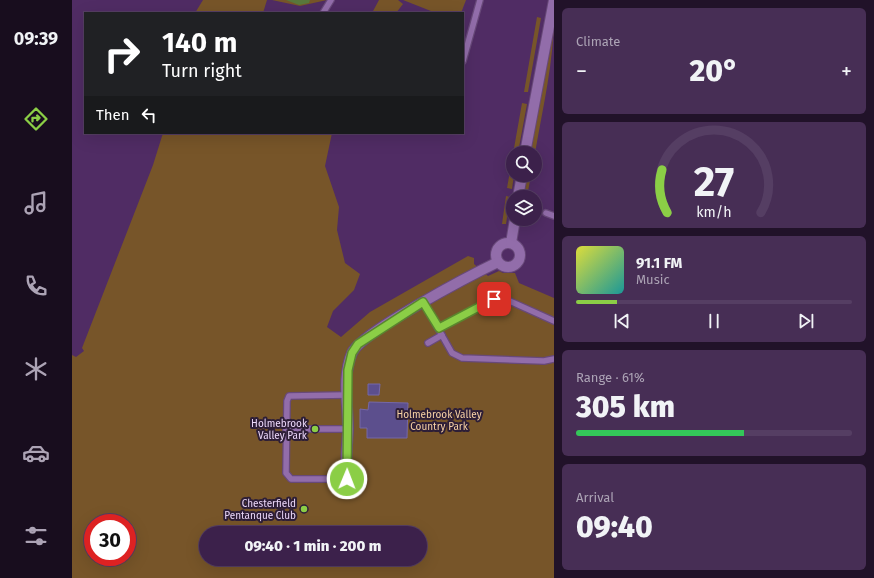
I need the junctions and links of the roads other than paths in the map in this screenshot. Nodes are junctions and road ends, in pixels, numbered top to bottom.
1 (330, 0) edge
2 (480, 0) edge
3 (554, 0) edge
4 (324, 12) edge
5 (464, 56) edge
6 (526, 146) edge
7 (546, 214) dead end
8 (554, 216) edge
9 (514, 226) edge
10 (511, 243) junction
11 (498, 262) junction
12 (423, 302) junction
13 (554, 321) edge
14 (439, 328) junction
15 (442, 335) junction
16 (428, 343) dead end
17 (554, 359) edge
18 (346, 395) junction
19 (286, 429) junction
20 (348, 429) junction
21 (347, 481) joint

1 - 4 lane
2 - 5 lane
3 - 6 street
7 - 8 lane
9 - 10 street
10 - 11 street
10 - 11 street
11 - 12 street
12 - 14 lane
12 - 18 street
13 - 14 lane
14 - 15 lane
15 - 16 lane
15 - 17 lane
18 - 19 lane
18 - 20 street
19 - 20 lane
19 - 21 lane
20 - 21 street

